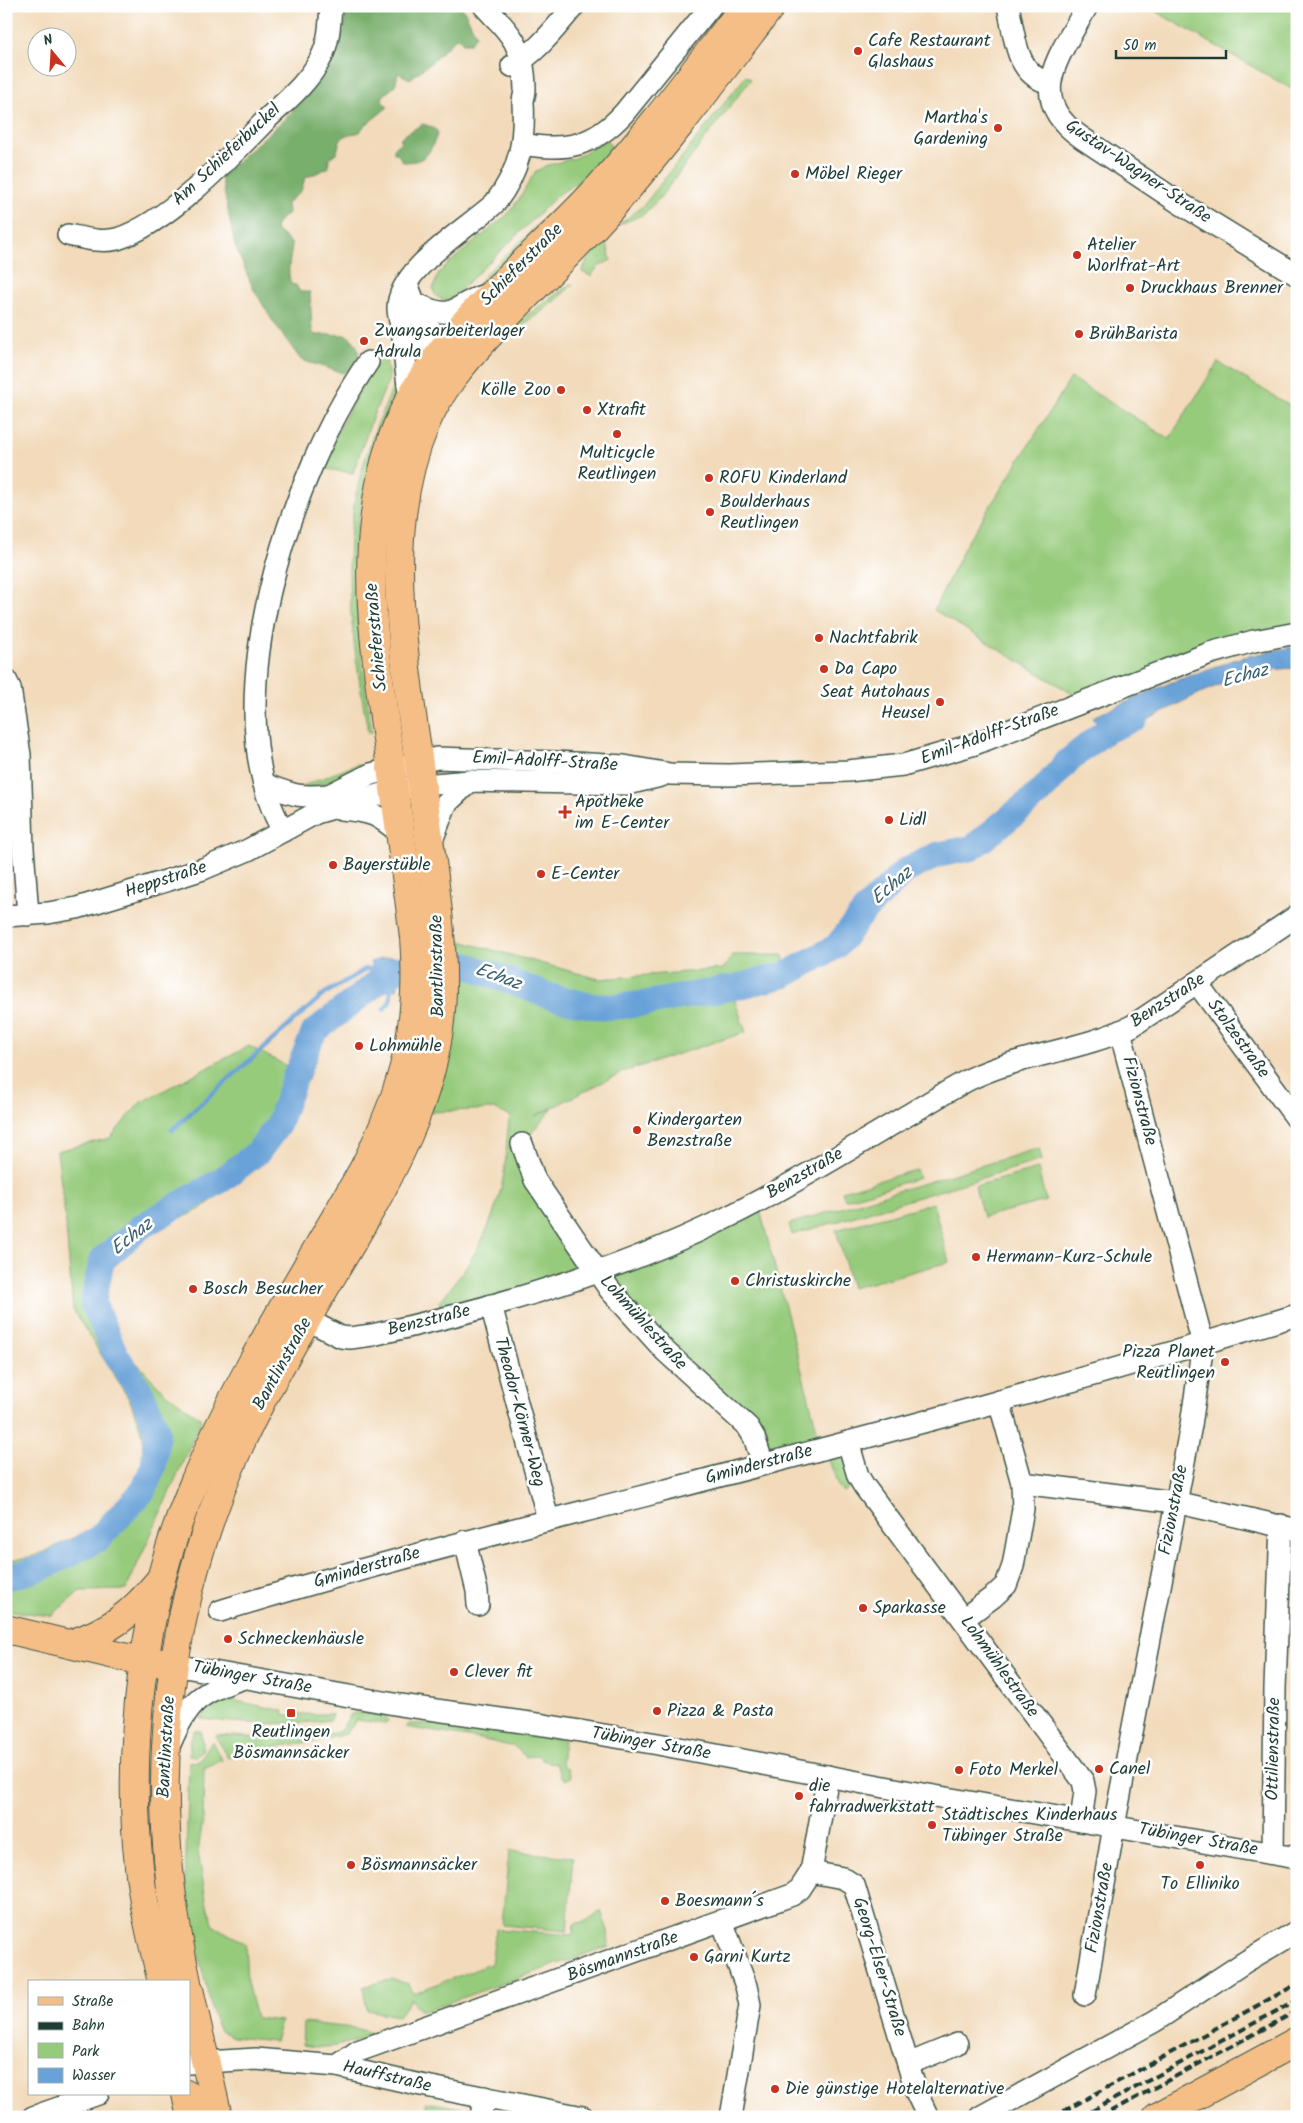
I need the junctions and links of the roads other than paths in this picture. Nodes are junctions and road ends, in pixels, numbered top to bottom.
1 (330, 6) edge
2 (574, 6) edge
3 (711, 6) edge
4 (745, 6) edge
5 (772, 6) edge
6 (1008, 6) edge
7 (1087, 6) edge
8 (486, 8) edge
9 (517, 64) junction
10 (1050, 83) junction
11 (523, 144) junction
12 (68, 235) dead end
13 (1297, 275) edge
14 (408, 284) junction
15 (492, 293) junction
16 (417, 304) junction
17 (403, 333) junction
18 (480, 344) junction
19 (443, 351) junction
20 (368, 362) dead end
21 (446, 386) junction
22 (410, 400) junction
23 (1297, 633) edge
24 (6, 680) edge
25 (411, 704) junction
26 (383, 708) junction
27 (464, 758) junction
28 (420, 773) junction
29 (670, 774) junction
30 (393, 779) junction
31 (470, 781) junction
32 (264, 784) junction
33 (327, 805) junction
34 (283, 831) junction
35 (401, 834) junction
36 (430, 847) junction
37 (28, 914) junction
38 (6, 916) edge
39 (1297, 916) edge
40 (1197, 983) junction
41 (1120, 1031) junction
42 (1297, 1119) edge
43 (522, 1144) dead end
44 (411, 1163) dead end
45 (382, 1188) junction
46 (597, 1272) junction
47 (491, 1305) junction
48 (295, 1314) junction
49 (1297, 1315) edge
50 (1203, 1344) junction
51 (999, 1400) junction
52 (848, 1442) junction
53 (763, 1464) junction
54 (1022, 1483) junction
55 (1175, 1502) junction
56 (548, 1519) junction
57 (1289, 1528) edge
58 (465, 1541) junction
59 (163, 1576) junction
60 (478, 1605) dead end
61 (220, 1611) dead end
62 (963, 1619) junction
63 (6, 1629) edge
64 (70, 1644) junction
65 (145, 1661) junction
66 (174, 1665) junction
67 (246, 1677) junction
68 (164, 1757) junction
69 (828, 1776) junction
70 (1081, 1821) junction
71 (1114, 1826) junction
72 (1273, 1853) junction
73 (1297, 1858) edge
74 (811, 1872) junction
75 (722, 1920) junction
76 (1297, 1932) edge
77 (162, 1980) edge
78 (187, 1980) edge
79 (1085, 1994) dead end
80 (190, 1998) edge
81 (1297, 2041) edge
82 (957, 2044) dead end
83 (197, 2062) edge
84 (908, 2064) junction
85 (337, 2066) junction
86 (92, 2096) edge
87 (186, 2096) edge
88 (483, 2107) edge
89 (33, 2117) edge
90 (191, 2117) edge
91 (218, 2117) edge
92 (583, 2117) edge
93 (731, 2117) edge
94 (928, 2117) edge
95 (980, 2117) edge
96 (1157, 2117) edge

1 - 12 street, Am Schieferbuckel
2 - 9 street
3 - 11 street
4 - 15 main road, Schieferstraße
5 - 18 main road, Schieferstraße
6 - 10 street
7 - 10 street, Gustav-Wagner-Straße
8 - 9 street
9 - 11 street
10 - 13 street, Gustav-Wagner-Straße
11 - 14 street
14 - 16 street
14 - 17 street
15 - 16 street
15 - 19 main road, Schieferstraße
16 - 19 street
17 - 19 street
17 - 22 street
18 - 19 street
18 - 21 main road, Schieferstraße
19 - 21 street
19 - 22 main road, Schieferstraße
20 - 32 street
21 - 25 main road, Schieferstraße
22 - 26 main road, Schieferstraße
23 - 29 street, Emil-Adolff-Straße
24 - 37 street
25 - 26 main road
25 - 28 main road, Schieferstraße
26 - 30 main road, Schieferstraße
27 - 28 street, Emil-Adolff-Straße
27 - 29 street, Emil-Adolff-Straße
27 - 31 street
28 - 30 street, Heppstraße
28 - 31 street, Emil-Adolff-Straße
28 - 36 main road, Bantlinstraße
29 - 31 street, Emil-Adolff-Straße
30 - 33 street, Heppstraße
30 - 35 main road, Bantlinstraße
31 - 36 street
32 - 33 street
32 - 34 street
33 - 34 street, Heppstraße
33 - 35 street
34 - 37 street, Heppstraße
35 - 48 main road, Bantlinstraße
36 - 45 main road, Bantlinstraße
37 - 38 street, Heppstraße
39 - 40 street, Benzstraße
40 - 41 street, Benzstraße
40 - 42 street, Stolzestraße
41 - 46 street, Benzstraße
41 - 50 street, Fizionstraße
43 - 46 street, Lohmühlestraße
44 - 45 main road
45 - 48 main road, Bantlinstraße
46 - 47 street, Benzstraße
46 - 53 street, Lohmühlestraße
47 - 48 street, Benzstraße
47 - 56 street, Theodor-Körner-Weg
48 - 59 main road, Bantlinstraße
48 - 66 main road, Bantlinstraße
49 - 50 street, Gminderstraße
50 - 51 street, Gminderstraße
50 - 55 street, Fizionstraße
51 - 52 street, Gminderstraße
51 - 54 street
52 - 53 street, Gminderstraße
52 - 62 street, Lohmühlestraße
53 - 56 street, Gminderstraße
54 - 55 street
54 - 62 street
55 - 57 street
55 - 71 street, Fizionstraße
56 - 58 street, Gminderstraße
57 - 72 street, Ottilienstraße
58 - 60 street
58 - 61 street, Gminderstraße
59 - 64 main road
59 - 65 main road, Bantlinstraße
62 - 70 street, Lohmühlestraße
63 - 64 main road, Tübinger Straße
64 - 65 main road, Tübinger Straße
65 - 66 main road, Tübinger Straße
65 - 77 main road, Bantlinstraße
66 - 67 street, Tübinger Straße
66 - 68 main road, Bantlinstraße
67 - 68 street
67 - 69 street, Tübinger Straße
68 - 78 main road, Bantlinstraße
69 - 70 street, Tübinger Straße
69 - 74 street, Bösmannstraße
70 - 71 street, Tübinger Straße
71 - 72 street, Tübinger Straße
71 - 79 street, Fizionstraße
72 - 73 street, Tübinger Straße
74 - 75 street, Bösmannstraße
74 - 84 street, Georg-Elser-Straße
75 - 85 street, Bösmannstraße
75 - 93 street
76 - 95 street
80 - 83 main road
81 - 96 main road
82 - 84 street
83 - 85 street, Hauffstraße
83 - 91 main road
84 - 94 street, Georg-Elser-Straße
85 - 88 street, Hauffstraße
86 - 89 street
87 - 90 main road
88 - 92 street, Hauffstraße

